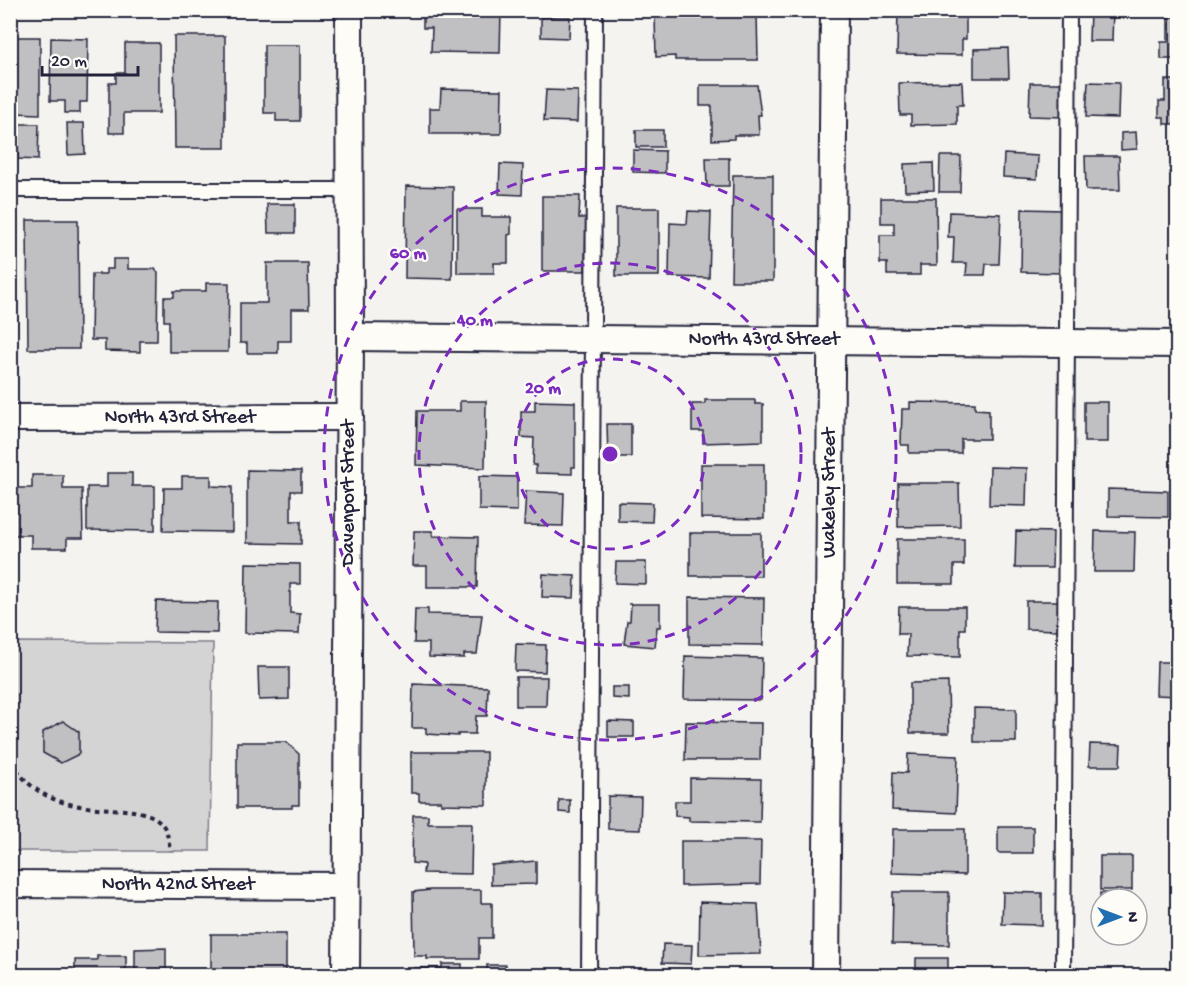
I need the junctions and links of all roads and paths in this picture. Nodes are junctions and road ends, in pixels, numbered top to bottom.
1 (349, 10) edge
2 (594, 10) edge
3 (834, 10) edge
4 (1070, 10) edge
5 (10, 190) edge
6 (348, 190) junction
7 (350, 337) junction
8 (593, 339) junction
9 (831, 340) junction
10 (1067, 343) junction
11 (1178, 344) edge
12 (350, 417) junction
13 (10, 418) edge
14 (12, 762) edge
15 (170, 851) dead end
16 (10, 884) edge
17 (346, 886) junction
18 (346, 975) edge
19 (590, 975) edge
20 (826, 975) edge
21 (1064, 975) edge

1 - 6 street, Davenport Street
2 - 8 lane
3 - 9 street, Wakeley Street
4 - 10 lane
5 - 6 lane
6 - 7 street, Davenport Street
7 - 8 street, North 43rd Street
7 - 12 street, Davenport Street
8 - 9 street, North 43rd Street
8 - 19 lane
9 - 10 street, North 43rd Street
9 - 20 street, Wakeley Street
10 - 11 street, North 43rd Street
10 - 21 lane
12 - 13 street, North 43rd Street
12 - 17 street, Davenport Street
14 - 15 path
16 - 17 street, North 42nd Street
17 - 18 street, Davenport Street

